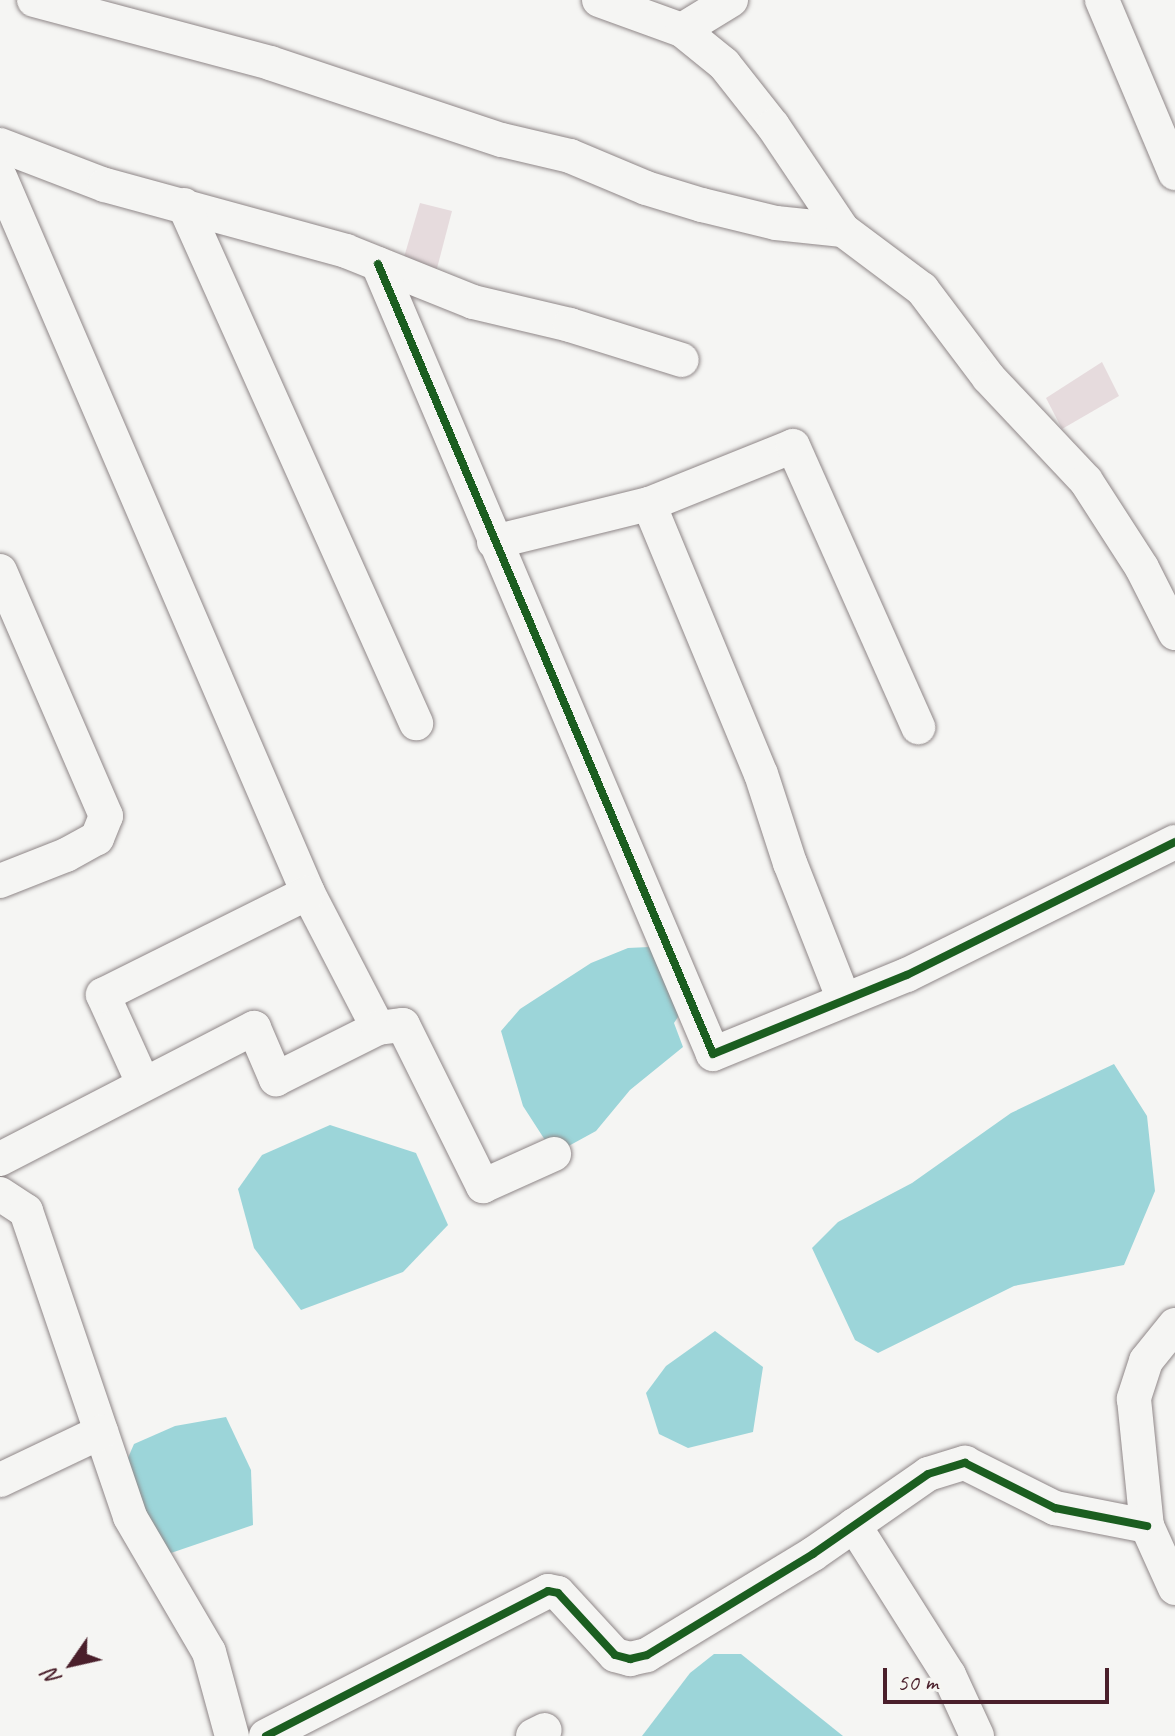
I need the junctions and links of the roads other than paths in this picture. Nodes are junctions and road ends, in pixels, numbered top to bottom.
1 (34, 0) edge
2 (599, 0) edge
3 (731, 0) edge
4 (1102, 0) edge
5 (682, 30) junction
6 (0, 145) edge
7 (1175, 173) edge
8 (0, 177) edge
9 (184, 205) junction
10 (843, 230) junction
11 (378, 264) junction
12 (682, 360) dead end
13 (649, 504) junction
14 (494, 542) junction
15 (0, 571) edge
16 (1174, 628) edge
17 (416, 723) dead end
18 (918, 727) dead end
19 (1175, 842) edge
20 (0, 881) edge
21 (308, 893) junction
22 (844, 1000) junction
23 (378, 1028) junction
24 (143, 1083) junction
25 (554, 1154) dead end
26 (0, 1159) edge
27 (0, 1194) edge
28 (1175, 1325) edge
29 (101, 1432) junction
30 (0, 1480) edge
31 (854, 1525) junction
32 (1161, 1545) edge
33 (1175, 1588) edge
34 (232, 1736) edge
35 (266, 1736) edge
36 (977, 1736) edge

1 - 10 street
2 - 5 street
3 - 5 street
4 - 7 street
5 - 10 street
6 - 9 street
8 - 21 street
9 - 11 street
9 - 17 street
10 - 16 street
11 - 12 street
11 - 14 street
13 - 14 street
13 - 18 street
13 - 22 street
14 - 22 street
15 - 20 street
19 - 22 street
21 - 23 street
21 - 24 street
23 - 24 street
23 - 25 street
24 - 26 street
27 - 29 street
28 - 32 street
29 - 30 street
29 - 34 street
31 - 32 street
31 - 35 street
31 - 36 street
32 - 33 street

